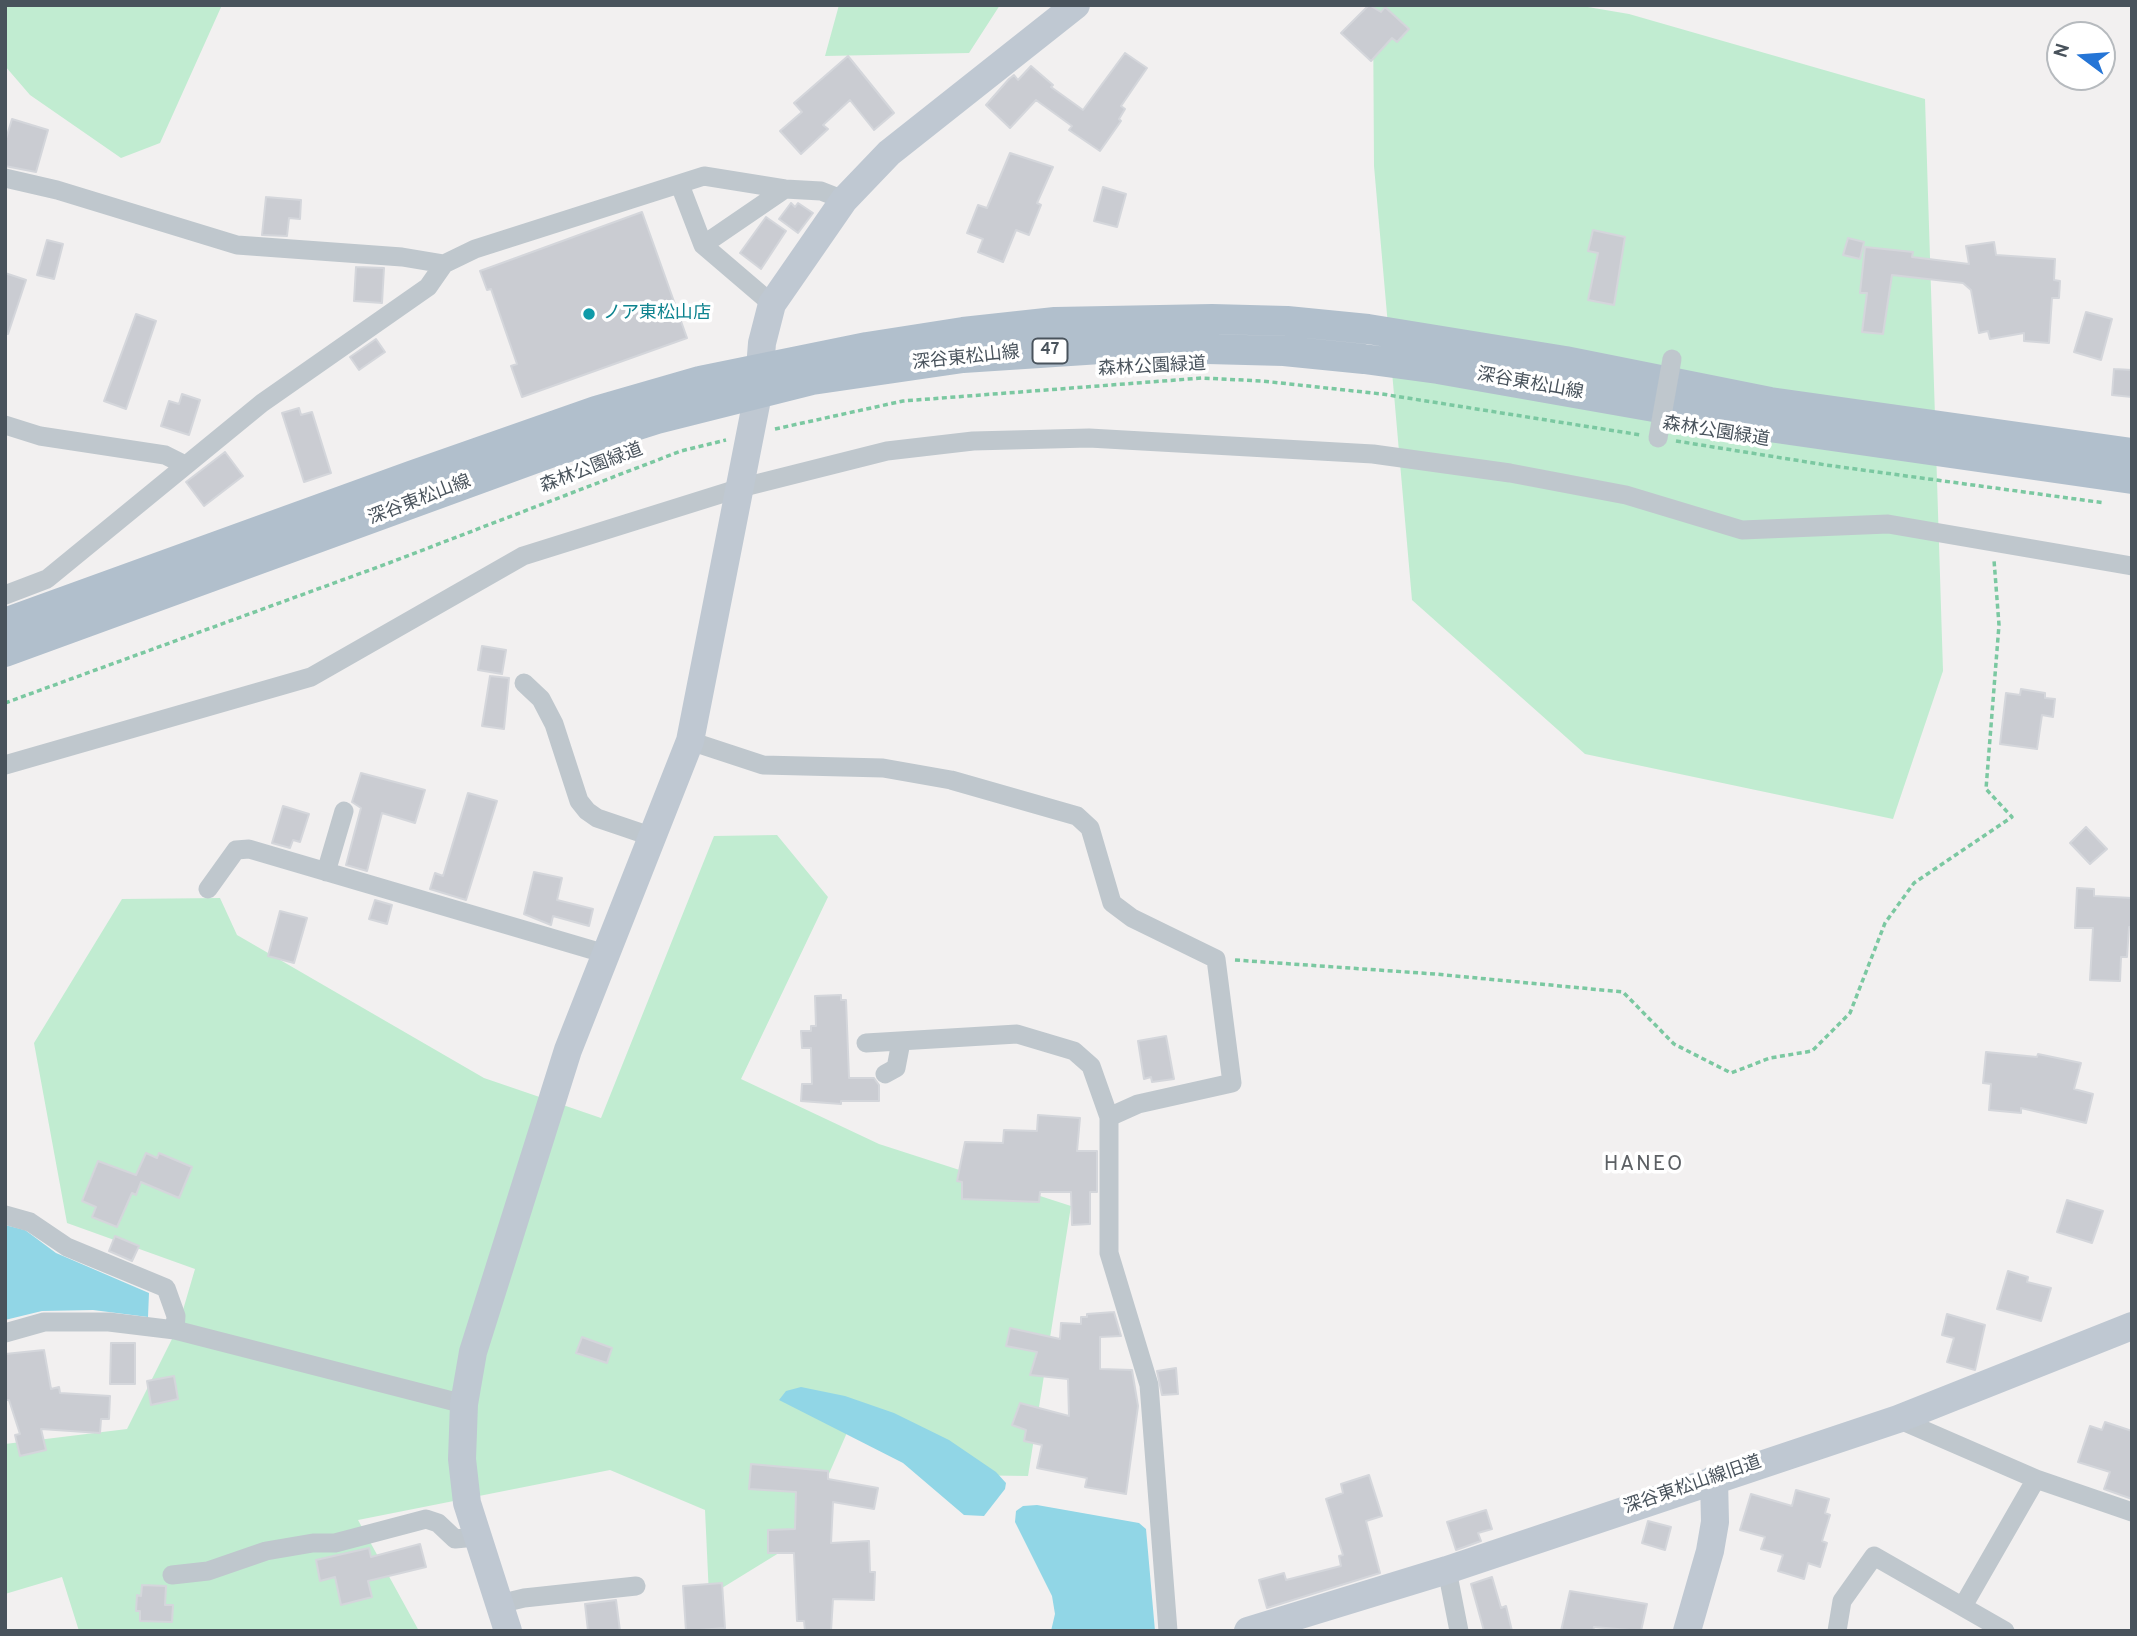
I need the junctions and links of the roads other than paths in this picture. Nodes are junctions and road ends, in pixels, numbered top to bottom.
1 (1076, 5) edge
2 (5, 178) edge
3 (680, 185) junction
4 (785, 189) junction
5 (844, 200) junction
6 (703, 245) junction
7 (444, 264) junction
8 (772, 304) junction
9 (1672, 359) dead end
10 (759, 381) junction
11 (5, 425) edge
12 (1658, 438) road end
13 (2132, 453) edge
14 (185, 465) junction
15 (2132, 479) edge
16 (740, 488) junction
17 (2132, 566) edge
18 (5, 596) edge
19 (5, 622) edge
20 (5, 652) edge
21 (524, 683) dead end
22 (690, 741) junction
23 (5, 765) edge
24 (344, 811) dead end
25 (653, 837) junction
26 (326, 872) junction
27 (208, 889) dead end
28 (606, 954) junction
29 (901, 1042) junction
30 (866, 1043) dead end
31 (885, 1074) dead end
32 (1110, 1117) junction
33 (5, 1215) edge
34 (2132, 1326) edge
35 (175, 1329) junction
36 (5, 1333) edge
37 (464, 1404) junction
38 (1898, 1419) junction
39 (1714, 1479) junction
40 (2036, 1479) junction
41 (2132, 1512) edge
42 (477, 1536) junction
43 (1447, 1570) junction
44 (172, 1575) dead end
45 (636, 1586) dead end
46 (499, 1604) junction
47 (1963, 1606) junction
48 (508, 1631) edge
49 (1168, 1631) edge
50 (1248, 1631) edge
51 (1459, 1631) edge
52 (1687, 1631) edge
53 (1837, 1631) edge
54 (2005, 1631) edge

1 - 5 street
2 - 7 street
3 - 4 street
3 - 6 street
3 - 7 street
4 - 5 street
4 - 6 street
5 - 8 street
6 - 8 street
7 - 14 street
8 - 10 street
9 - 12 street, bridge
10 - 13 main road, 深谷東松山線 / 47
10 - 15 main road, 深谷東松山線 / 47
10 - 16 street
10 - 19 main road, 深谷東松山線 / 47
10 - 20 main road, 深谷東松山線 / 47
11 - 14 street
14 - 18 street
16 - 17 street
16 - 22 street
16 - 23 street
21 - 25 street
22 - 25 street
22 - 32 street
24 - 26 street
25 - 28 street
26 - 27 street
26 - 28 street
28 - 37 street
29 - 30 street
29 - 31 street
29 - 32 street
32 - 49 street
33 - 35 street
34 - 38 street, 深谷東松山線旧道
35 - 36 street
35 - 37 street
37 - 42 street
38 - 39 street, 深谷東松山線旧道
38 - 40 street
39 - 43 street, 深谷東松山線旧道
39 - 52 street
40 - 41 street
40 - 47 street
42 - 44 street
42 - 46 street
43 - 50 street, 深谷東松山線旧道
43 - 51 street
45 - 46 street
46 - 48 street
47 - 53 street
47 - 54 street

